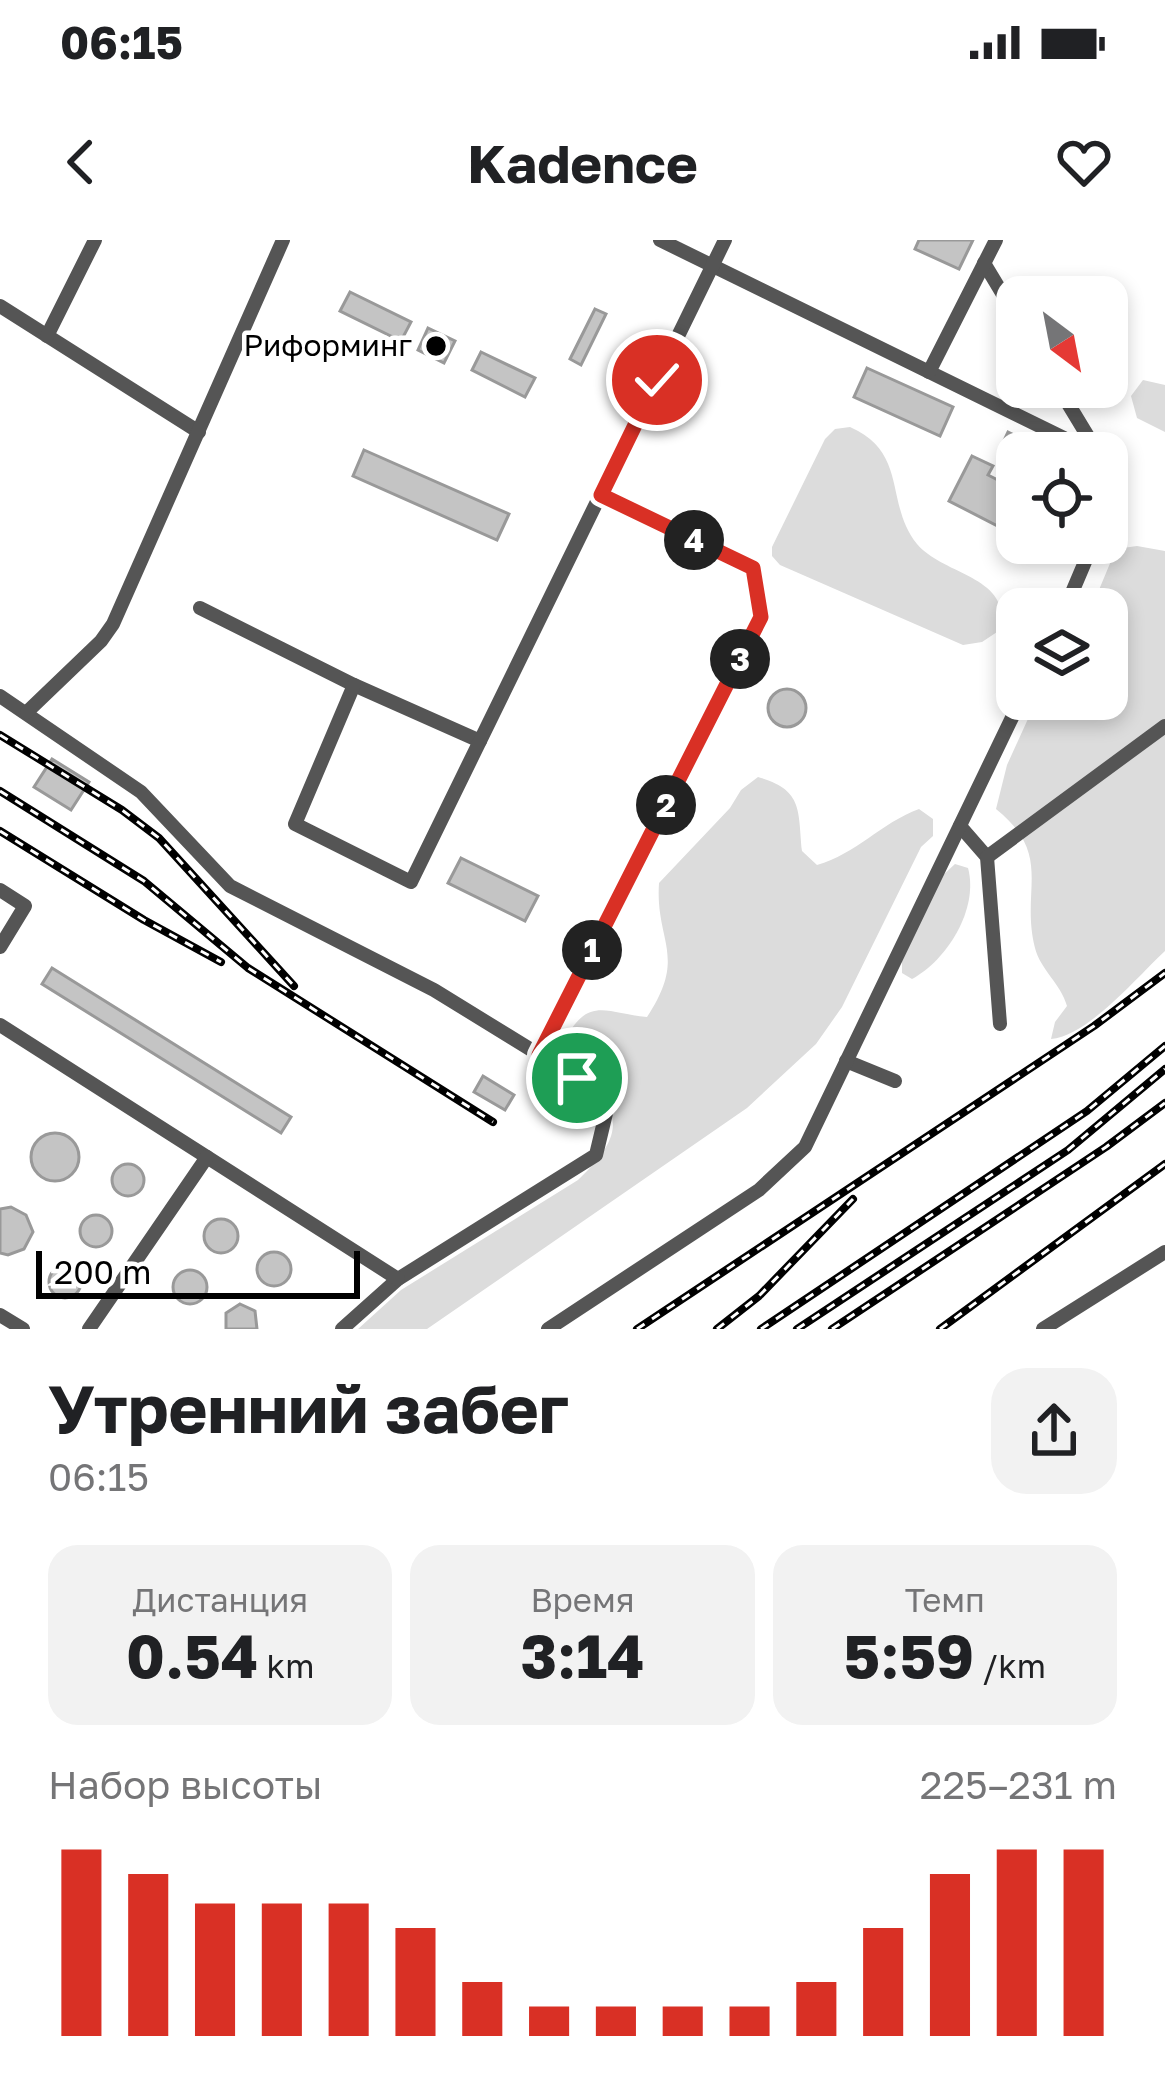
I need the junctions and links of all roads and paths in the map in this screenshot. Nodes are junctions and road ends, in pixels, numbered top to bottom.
1 (95, 240) edge
2 (283, 240) edge
3 (660, 240) edge
4 (725, 240) edge
5 (996, 240) edge
6 (984, 263) junction
7 (713, 265) junction
8 (996, 283) edge
9 (0, 306) edge
10 (46, 336) junction
11 (929, 372) junction
12 (200, 432) junction
13 (1050, 432) edge
14 (601, 495) junction
15 (200, 608) dead end
16 (354, 685) junction
17 (0, 696) edge
18 (27, 712) junction
19 (1012, 720) edge
20 (1165, 726) edge
21 (480, 740) junction
22 (960, 826) junction
23 (987, 857) junction
24 (0, 890) edge
25 (0, 947) edge
26 (1000, 1024) dead end
27 (0, 1025) edge
28 (539, 1055) junction
29 (847, 1061) junction
30 (895, 1081) dead end
31 (207, 1157) junction
32 (1165, 1252) edge
33 (398, 1279) junction
34 (0, 1315) edge
35 (23, 1329) edge
36 (89, 1329) edge
37 (342, 1329) edge
38 (548, 1329) edge
39 (1043, 1329) edge

1 - 10 lane
2 - 12 lane
3 - 7 lane
4 - 7 lane
5 - 6 lane
6 - 8 lane
6 - 11 lane
7 - 11 lane
7 - 14 lane
9 - 10 lane
10 - 12 lane
11 - 13 lane
12 - 18 lane
14 - 21 lane
14 - 28 lane
15 - 16 lane
16 - 21 lane
16 - 21 lane
17 - 18 lane
18 - 28 lane
19 - 22 lane
20 - 23 lane
22 - 23 lane
22 - 29 lane
23 - 26 lane
24 - 25 lane
27 - 31 lane
28 - 33 lane
29 - 30 lane
29 - 38 lane
31 - 33 lane
31 - 36 lane
32 - 39 lane
33 - 37 lane
34 - 35 lane

